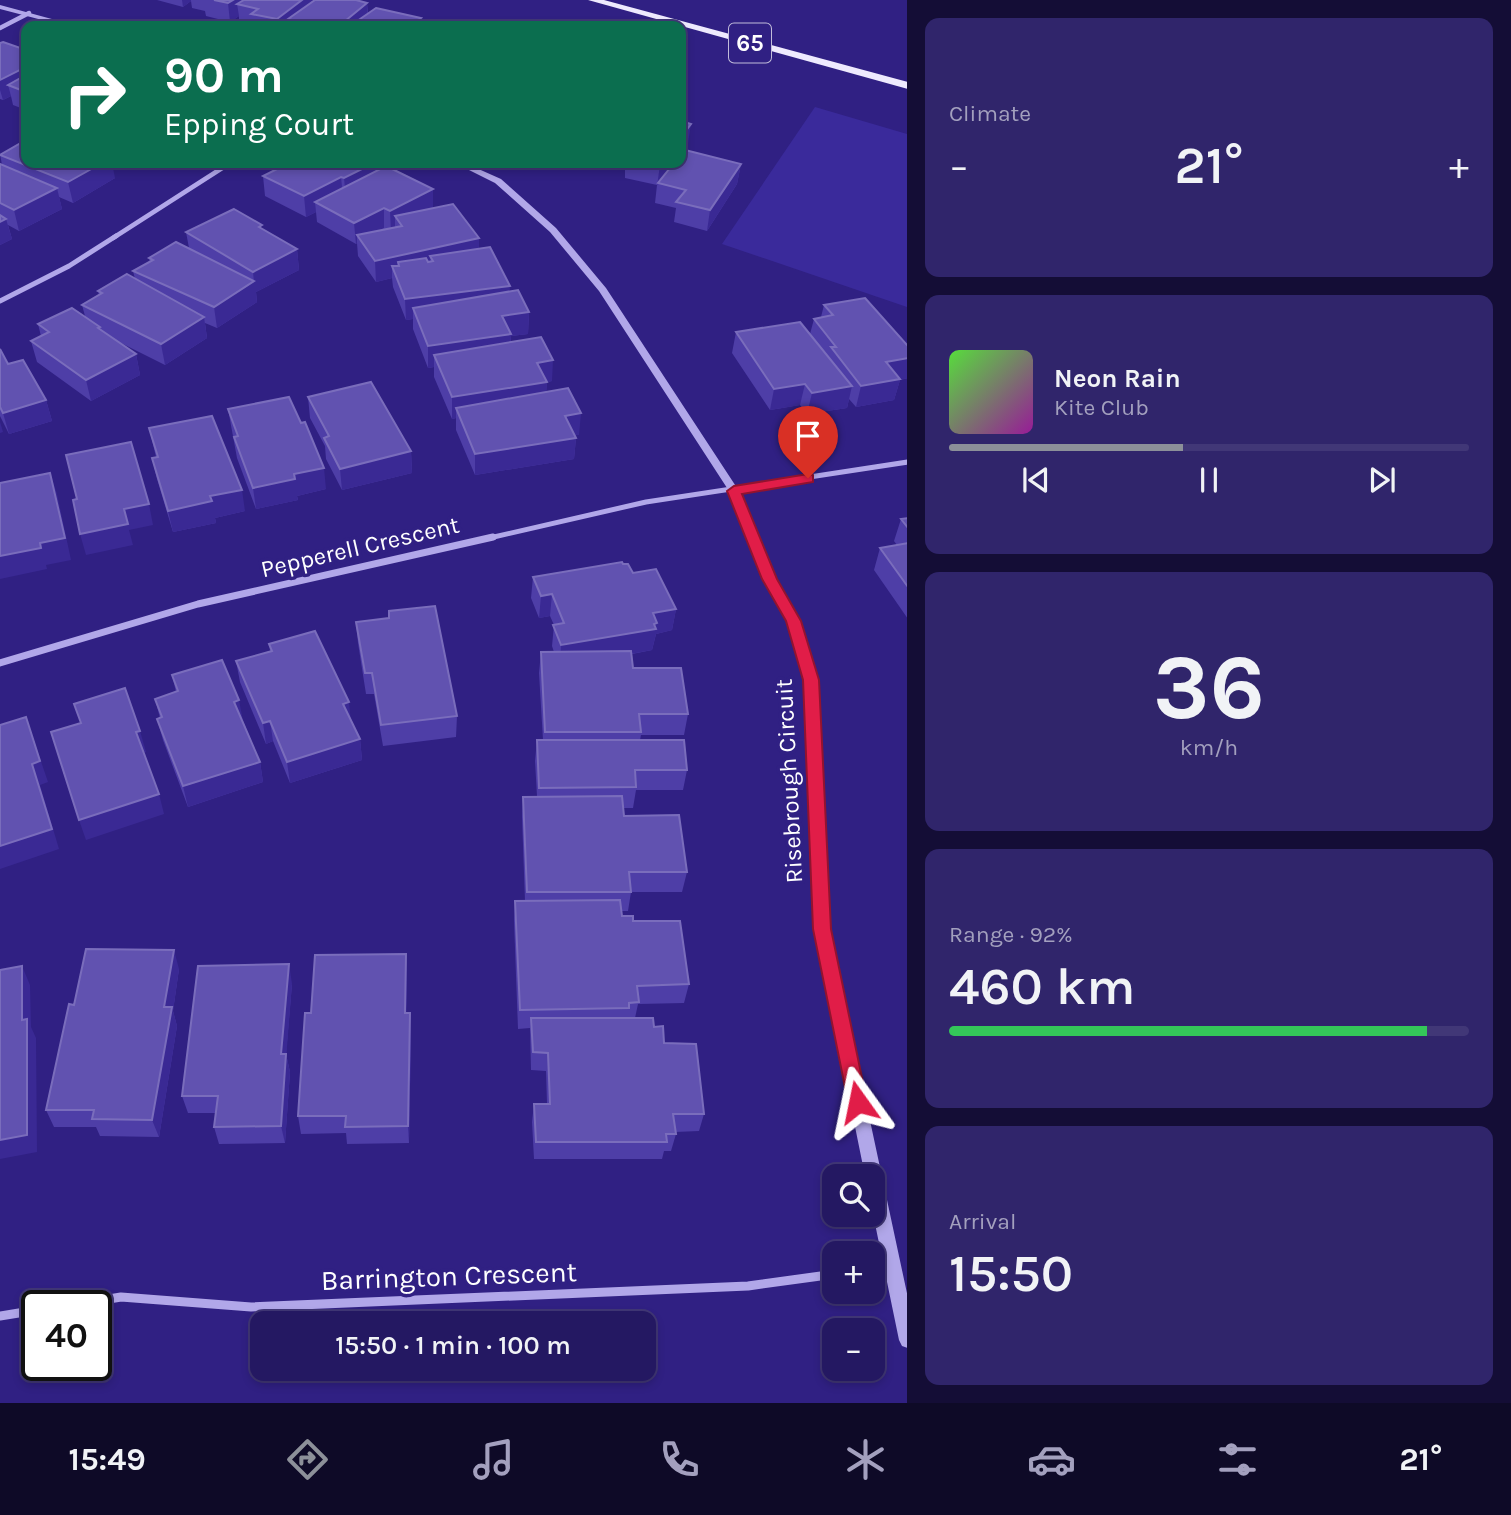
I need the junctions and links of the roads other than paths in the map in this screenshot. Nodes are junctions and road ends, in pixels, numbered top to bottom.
1 (593, 0) edge
2 (0, 7) edge
3 (29, 13) junction
4 (55, 21) edge
5 (670, 21) edge
6 (686, 25) edge
7 (0, 28) edge
8 (907, 86) edge
9 (222, 168) edge
10 (470, 168) edge
11 (0, 300) edge
12 (907, 462) edge
13 (734, 491) junction
14 (0, 663) edge
15 (870, 1164) edge
16 (883, 1227) edge
17 (891, 1266) junction
18 (885, 1267) edge
19 (822, 1276) edge
20 (112, 1298) edge
21 (21, 1313) edge
22 (0, 1316) edge
23 (907, 1340) edge

1 - 5 main road, 65
2 - 3 street
3 - 4 street
3 - 7 street
6 - 8 main road, 65
9 - 11 street
10 - 13 street, Risebrough Circuit
12 - 13 street, Pepperell Crescent
13 - 14 street, Pepperell Crescent
13 - 15 street, Risebrough Circuit
16 - 17 street, Risebrough Circuit
17 - 18 street
17 - 23 street, Risebrough Circuit
19 - 20 street, Barrington Crescent
21 - 22 street

